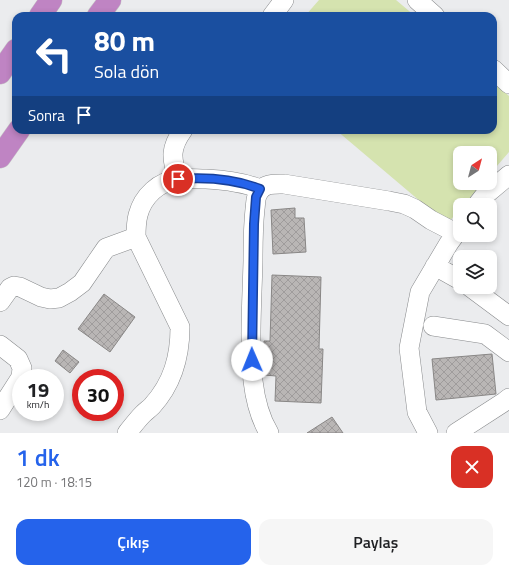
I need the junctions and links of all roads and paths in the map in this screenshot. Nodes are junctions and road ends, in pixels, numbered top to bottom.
1 (51, 0) edge
2 (110, 0) edge
3 (284, 0) edge
4 (417, 0) edge
5 (43, 12) edge
6 (101, 12) edge
7 (275, 12) edge
8 (430, 12) edge
9 (12, 56) edge
10 (0, 73) edge
11 (497, 73) edge
12 (509, 84) edge
13 (16, 134) edge
14 (182, 134) edge
15 (0, 157) edge
16 (509, 175) edge
17 (178, 179) junction
18 (260, 189) junction
19 (482, 198) edge
20 (453, 228) edge
21 (136, 237) junction
22 (453, 237) edge
23 (435, 266) junction
24 (453, 276) edge
25 (479, 294) edge
26 (0, 302) edge
27 (509, 316) edge
28 (433, 326) dead end
29 (0, 345) edge
30 (509, 352) edge
31 (509, 398) edge
32 (0, 410) edge
33 (127, 433) edge
34 (269, 433) edge
35 (428, 433) edge
36 (456, 433) edge

1 - 5 highway
2 - 6 highway
3 - 7 street
4 - 8 street
9 - 10 highway
11 - 12 street
13 - 15 highway
14 - 17 street
16 - 19 street
17 - 18 street
17 - 21 street
18 - 20 street
18 - 34 street
21 - 26 street
21 - 33 street
22 - 23 street
23 - 24 street
23 - 35 street
25 - 27 street
28 - 30 street
29 - 32 street
31 - 36 street

